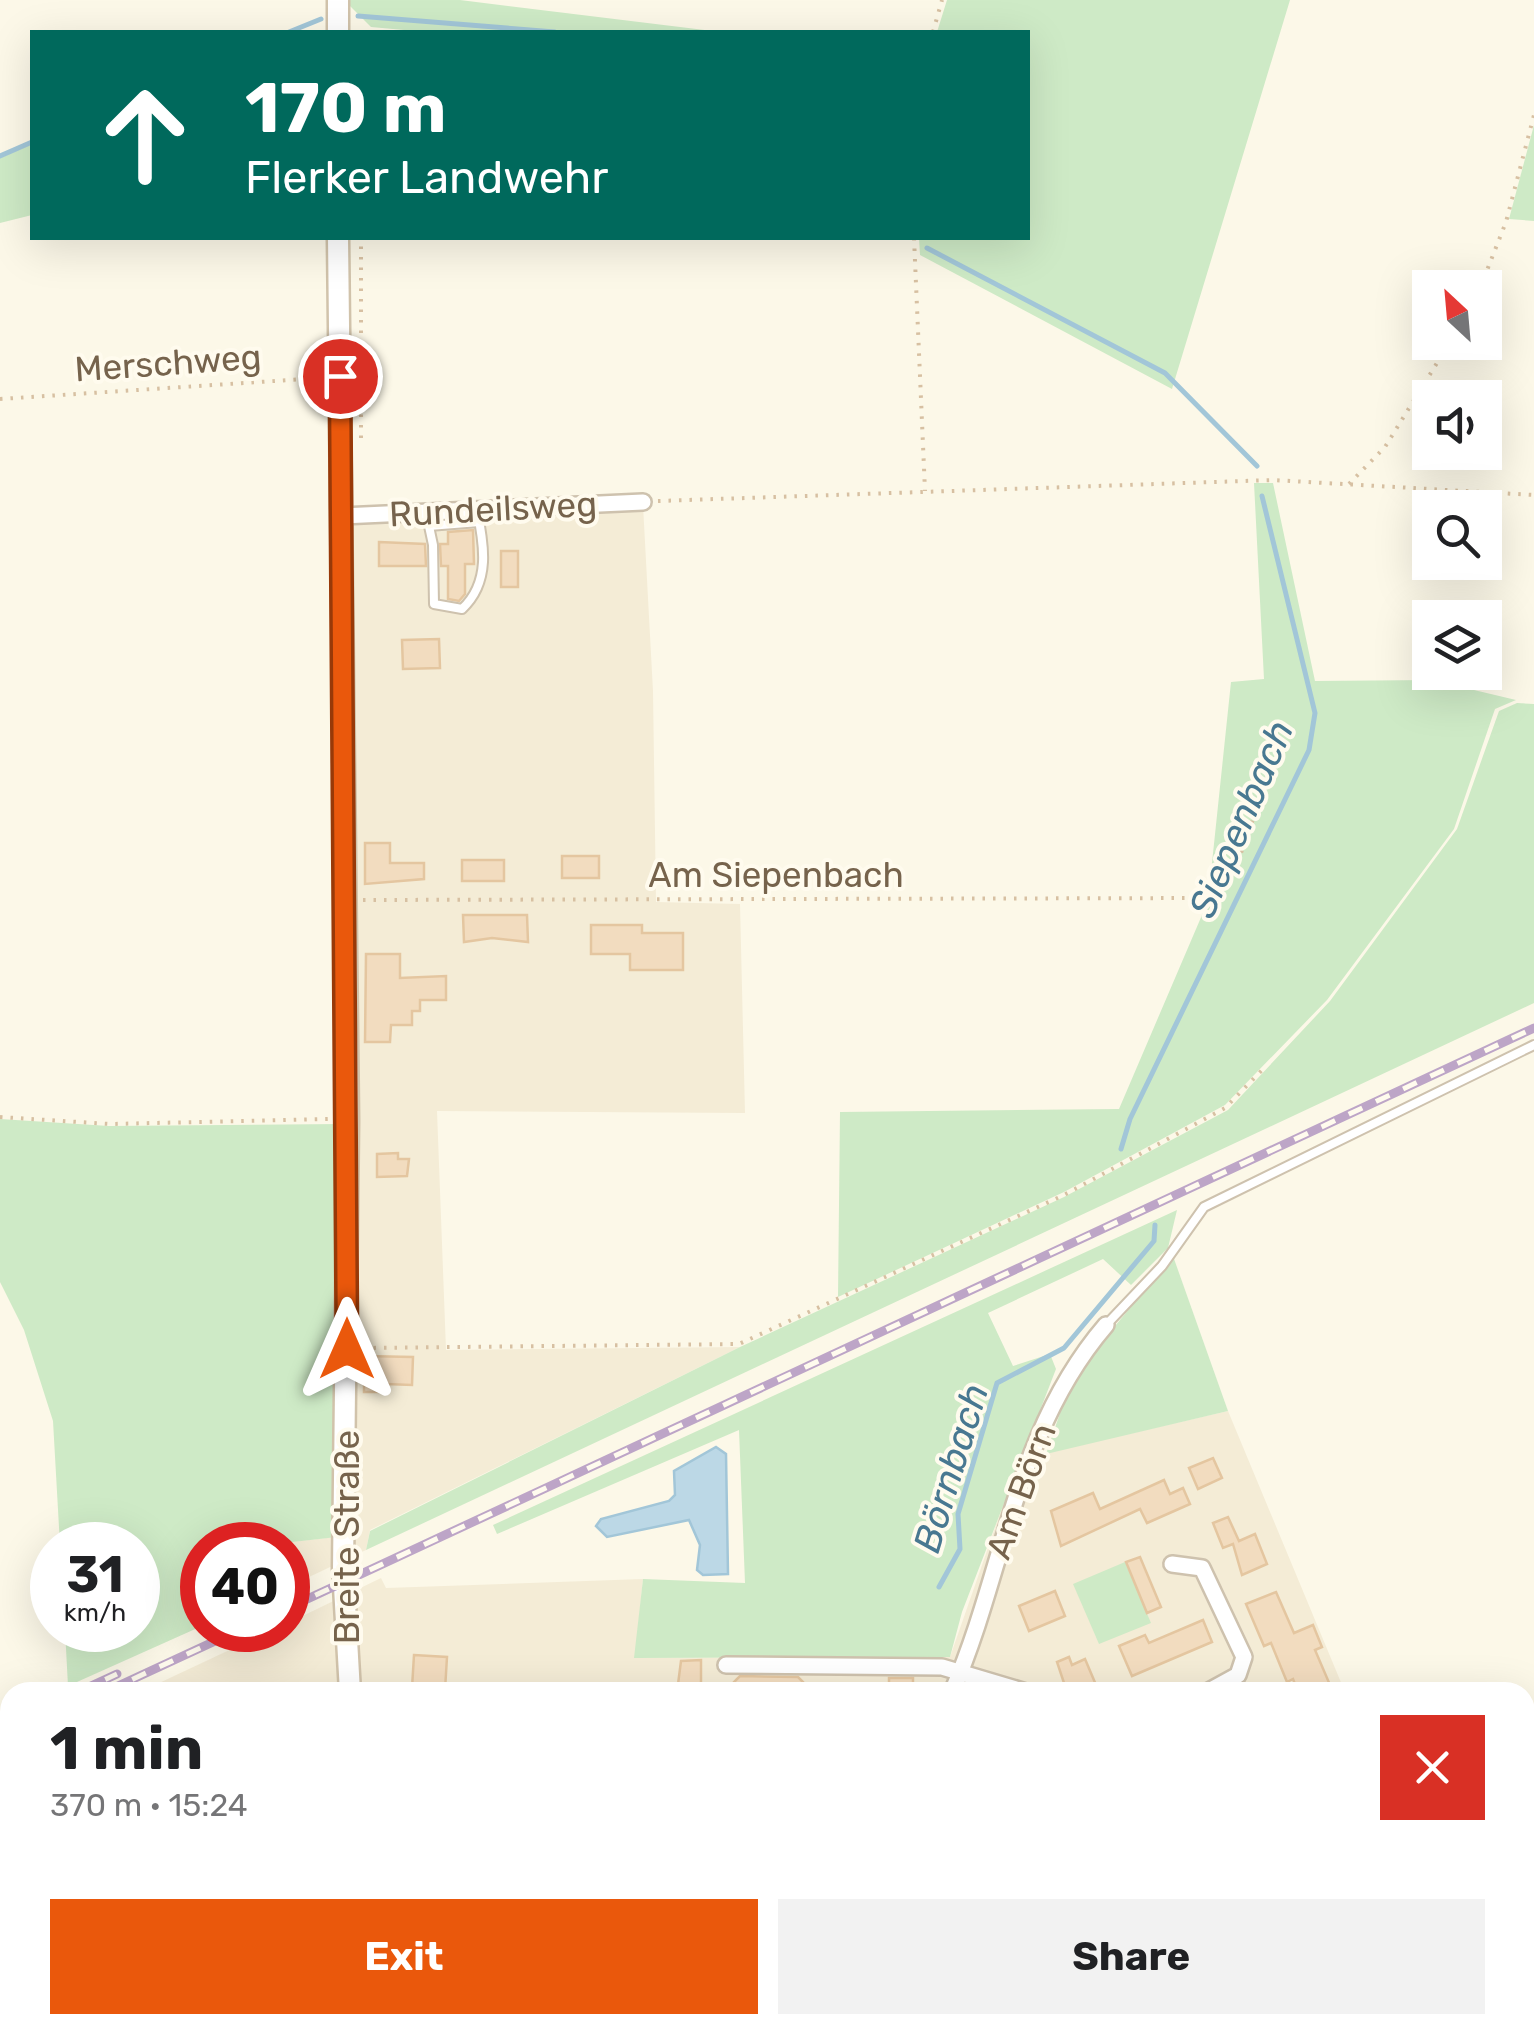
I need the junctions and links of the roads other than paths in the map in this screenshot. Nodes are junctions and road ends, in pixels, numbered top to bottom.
1 (338, 0) edge
2 (338, 30) edge
3 (338, 240) edge
4 (643, 502) road end
5 (342, 516) junction
6 (478, 516) junction
7 (428, 519) junction
8 (1534, 1045) edge
9 (1106, 1325) joint
10 (1172, 1564) dead end
11 (726, 1665) dead end
12 (962, 1670) junction
13 (349, 1682) edge
14 (957, 1682) edge
15 (997, 1682) edge
16 (1227, 1682) edge

1 - 2 street
3 - 5 street, Breite Straße
4 - 6 street, Rundeilsweg
5 - 7 street, Rundeilsweg
5 - 13 street, Breite Straße
6 - 7 street, Rundeilsweg
6 - 7 lane
8 - 9 lane
9 - 12 street, Am Börn
10 - 16 street
11 - 12 street
12 - 14 street, Am Börn
12 - 15 street

